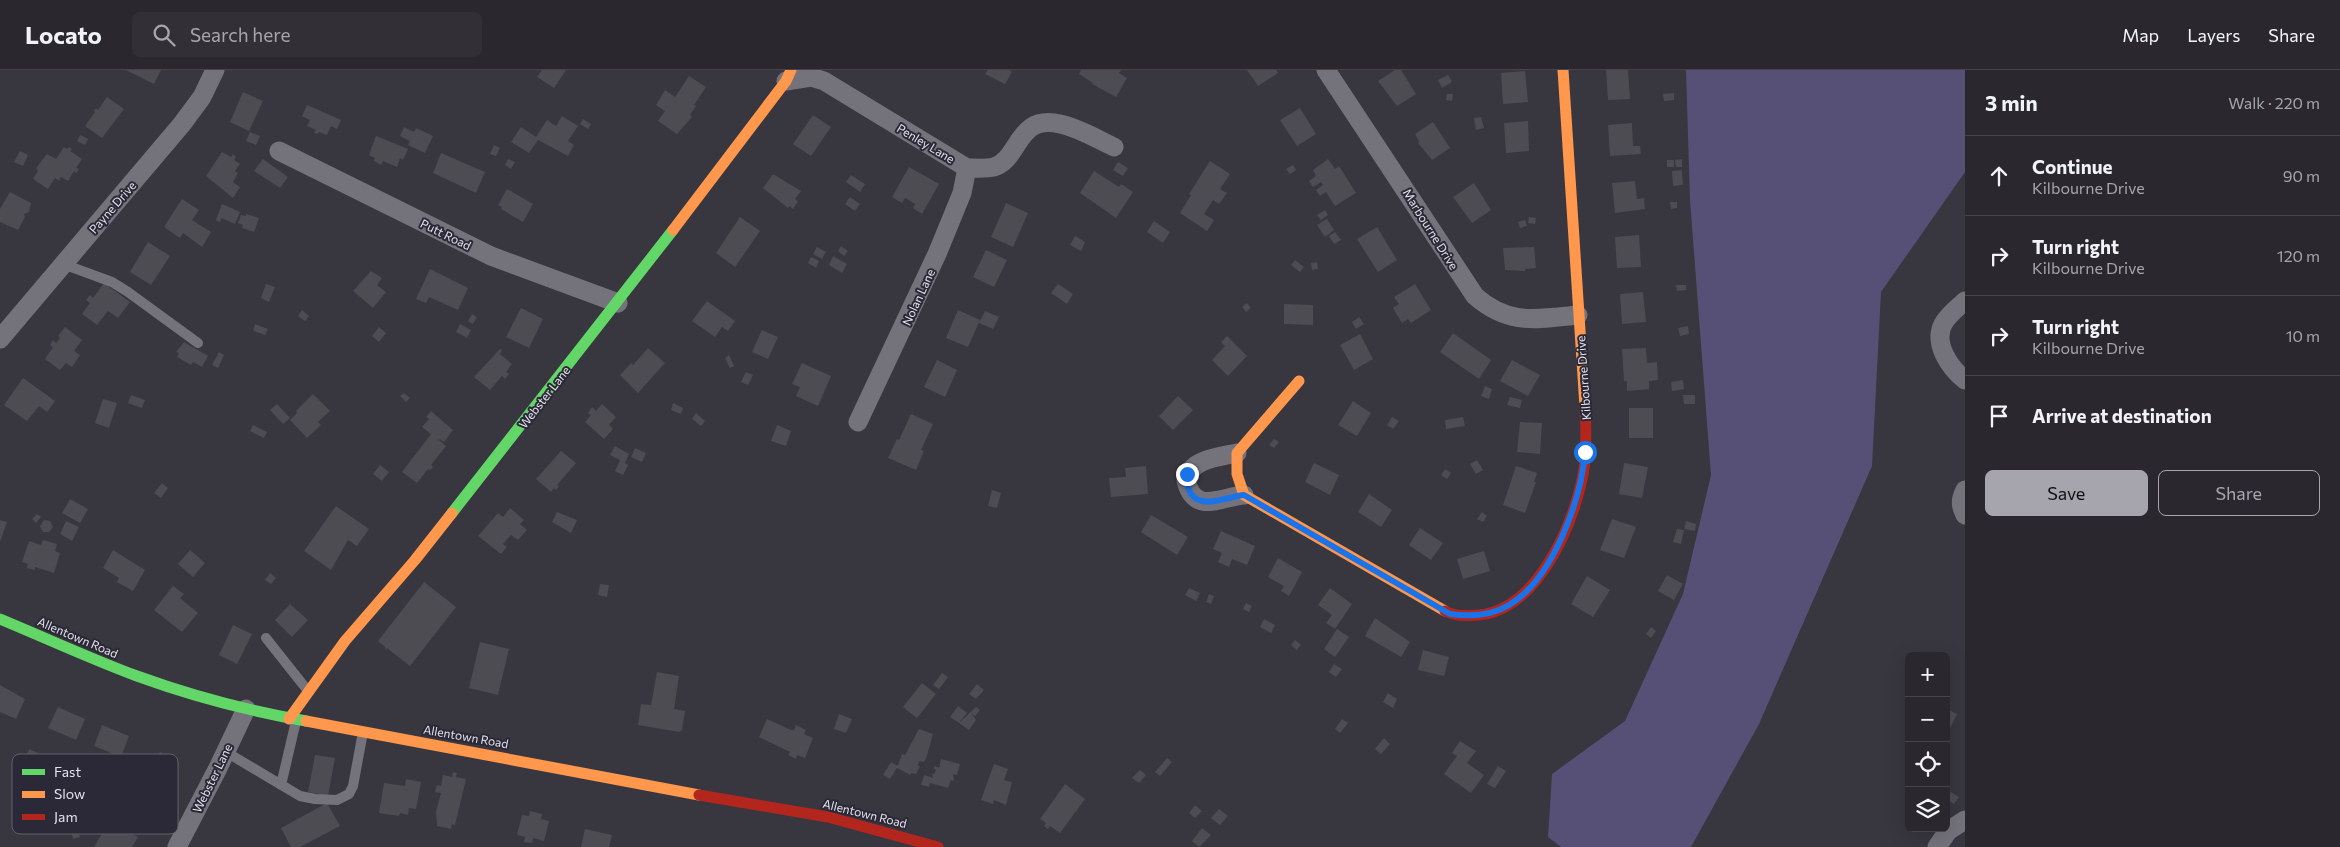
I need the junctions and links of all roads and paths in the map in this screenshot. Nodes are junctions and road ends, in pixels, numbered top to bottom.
1 (215, 70) edge
2 (1326, 70) edge
3 (1563, 70) edge
4 (789, 76) edge
5 (1114, 147) dead end
6 (279, 151) dead end
7 (966, 168) junction
8 (63, 264) junction
9 (1965, 301) edge
10 (618, 303) junction
11 (1578, 315) junction
12 (0, 339) edge
13 (198, 343) dead end
14 (1299, 380) dead end
15 (1965, 380) edge
16 (858, 422) dead end
17 (1237, 453) junction
18 (1965, 490) edge
19 (1244, 495) junction
20 (1965, 515) edge
21 (0, 619) edge
22 (266, 638) dead end
23 (309, 691) junction
24 (246, 708) junction
25 (293, 720) junction
26 (363, 732) junction
27 (226, 752) junction
28 (281, 786) junction
29 (1965, 820) edge
30 (931, 846) edge
31 (177, 847) edge
32 (1937, 847) edge

1 - 8 street, Payne Drive
2 - 11 street, Marbourne Drive
3 - 11 street, Kilbourne Drive
4 - 7 street, Penley Lane
4 - 10 street, Webster Lane
5 - 7 street, Penley Lane
6 - 10 street, Putt Road
7 - 16 street, Nolan Lane
8 - 12 street, Payne Drive
8 - 13 lane
9 - 15 street
10 - 23 street, Webster Lane
11 - 19 street, Kilbourne Drive
14 - 17 street
17 - 19 street
17 - 19 street
18 - 20 street
21 - 24 street, Allentown Road
22 - 23 lane
23 - 25 street, Webster Lane
24 - 25 street, Allentown Road
24 - 27 street, Webster Lane
25 - 26 street, Allentown Road
25 - 28 lane
26 - 28 lane
26 - 30 street, Allentown Road
27 - 28 lane
27 - 31 street, Webster Lane
29 - 32 street

